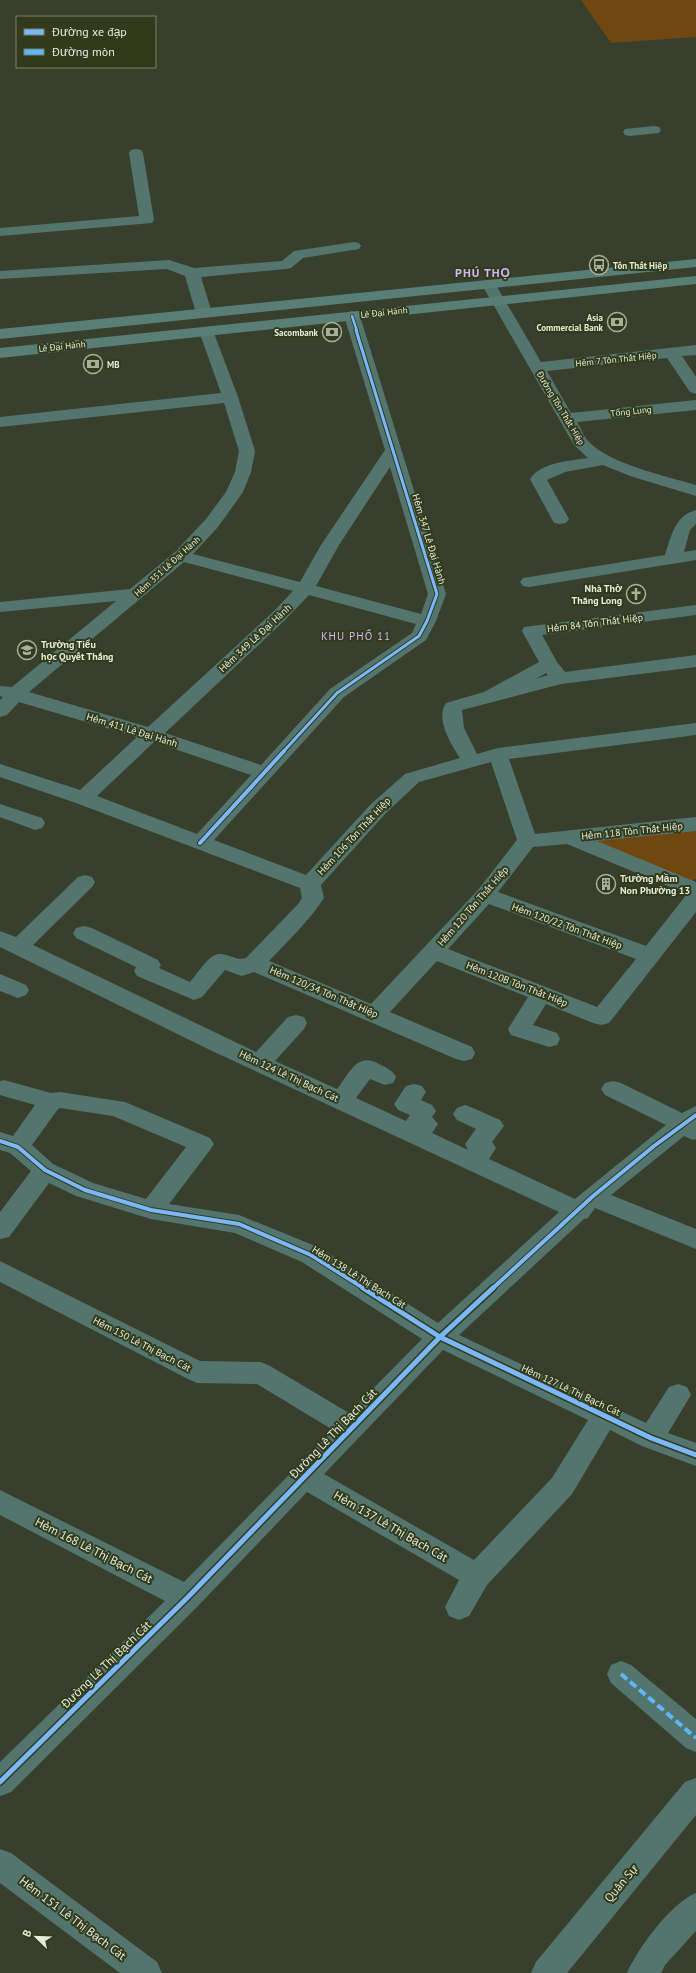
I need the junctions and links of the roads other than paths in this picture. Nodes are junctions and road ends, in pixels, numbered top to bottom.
1 (654, 130) dead end
2 (630, 132) dead end
3 (136, 153) dead end
4 (0, 232) edge
5 (354, 246) dead end
6 (696, 263) edge
7 (192, 272) junction
8 (0, 275) edge
9 (696, 280) edge
10 (489, 285) junction
11 (497, 301) junction
12 (204, 313) junction
13 (352, 316) junction
14 (207, 332) junction
15 (0, 334) edge
16 (696, 350) edge
17 (0, 353) edge
18 (672, 353) junction
19 (536, 367) junction
20 (696, 389) edge
21 (230, 397) junction
22 (696, 404) edge
23 (566, 418) junction
24 (0, 422) edge
25 (393, 450) junction
26 (604, 460) junction
27 (696, 491) edge
28 (696, 515) edge
29 (560, 519) dead end
30 (696, 555) edge
31 (180, 556) junction
32 (673, 559) junction
33 (529, 582) dead end
34 (305, 589) junction
35 (137, 594) junction
36 (0, 607) edge
37 (696, 610) edge
38 (427, 621) junction
39 (696, 661) edge
40 (555, 671) junction
41 (8, 692) edge
42 (0, 711) edge
43 (696, 729) edge
44 (149, 734) junction
45 (498, 754) junction
46 (472, 761) junction
47 (0, 770) edge
48 (263, 772) junction
49 (83, 798) junction
50 (0, 810) edge
51 (34, 823) dead end
52 (696, 824) edge
53 (569, 837) junction
54 (527, 841) junction
55 (200, 843) junction
56 (85, 882) dead end
57 (310, 884) junction
58 (696, 890) edge
59 (485, 895) junction
60 (696, 898) edge
61 (84, 933) dead end
62 (9, 943) edge
63 (433, 952) junction
64 (650, 956) junction
65 (254, 963) junction
66 (145, 971) junction
67 (541, 994) junction
68 (119, 996) junction
69 (375, 1014) junction
70 (296, 1023) dead end
71 (549, 1039) dead end
72 (464, 1053) dead end
73 (260, 1063) junction
74 (385, 1077) dead end
75 (4, 1088) dead end
76 (613, 1089) dead end
77 (414, 1092) dead end
78 (51, 1101) junction
79 (341, 1101) junction
80 (465, 1114) dead end
81 (692, 1124) edge
82 (417, 1136) junction
83 (9, 1144) edge
84 (474, 1162) junction
85 (45, 1170) junction
86 (585, 1204) junction
87 (151, 1210) junction
88 (0, 1230) edge
89 (696, 1239) edge
90 (0, 1271) edge
91 (440, 1337) junction
92 (678, 1395) dead end
93 (605, 1415) junction
94 (352, 1428) junction
95 (651, 1438) junction
96 (696, 1455) edge
97 (305, 1476) junction
98 (0, 1502) edge
99 (477, 1576) junction
100 (187, 1598) junction
101 (459, 1607) dead end
102 (621, 1674) dead end
103 (696, 1738) edge
104 (0, 1782) edge
105 (696, 1792) edge
106 (0, 1864) edge
107 (696, 1908) edge
108 (146, 1973) edge
109 (547, 1973) edge
110 (643, 1973) edge

1 - 2 street
3 - 4 street
5 - 7 street
6 - 10 main road, Lê Đại Hành
7 - 8 street
7 - 12 street
9 - 11 main road, Lê Đại Hành
10 - 11 street, Đường Tôn Thất Hiệp
10 - 12 main road, Lê Đại Hành
11 - 13 main road, Lê Đại Hành
11 - 19 street, Đường Tôn Thất Hiệp
12 - 14 main road
12 - 15 main road, Lê Đại Hành
13 - 14 main road, Lê Đại Hành
13 - 25 street, Hẻm 347 Lê Đại Hành
14 - 17 main road, Lê Đại Hành
14 - 21 street, Hẻm 351 Lê Đại Hành
16 - 18 street, Hẻm 7 Tôn Thất Hiệp
18 - 19 street, Hẻm 7 Tôn Thất Hiệp
18 - 20 street
19 - 23 street, Đường Tôn Thất Hiệp
21 - 24 street
21 - 31 street, Hẻm 351 Lê Đại Hành
22 - 23 street, Tổng Lung
23 - 26 street, Đường Tôn Thất Hiệp
25 - 34 street, Hẻm 349 Lê Đại Hành
25 - 38 street, Hẻm 347 Lê Đại Hành
26 - 27 street, Đường Tôn Thất Hiệp
26 - 29 street
28 - 32 street
30 - 32 street
31 - 34 street
31 - 35 street, Hẻm 351 Lê Đại Hành
32 - 33 street
34 - 38 street
34 - 44 street, Hẻm 349 Lê Đại Hành
35 - 36 street
35 - 41 street, Hẻm 351 Lê Đại Hành
37 - 40 street, Hẻm 84 Tôn Thất Hiệp
38 - 48 street, Hẻm 347 Lê Đại Hành
39 - 40 street
40 - 46 street
41 - 42 street, Hẻm 351 Lê Đại Hành
41 - 44 street, Hẻm 411 Lê Đại Hành
43 - 45 street, Hẻm 106 Tôn Thất Hiệp
44 - 48 street, Hẻm 411 Lê Đại Hành
44 - 49 street, Hẻm 349 Lê Đại Hành
45 - 46 street, Hẻm 106 Tôn Thất Hiệp
45 - 54 street
46 - 57 street, Hẻm 106 Tôn Thất Hiệp
47 - 49 street, Hẻm 106 Tôn Thất Hiệp
48 - 55 street, Hẻm 347 Lê Đại Hành
49 - 55 street, Hẻm 106 Tôn Thất Hiệp
50 - 51 street
52 - 53 street, Hẻm 118 Tôn Thất Hiệp
53 - 54 street
53 - 58 street
54 - 59 street, Hẻm 120 Tôn Thất Hiệp
55 - 57 street, Hẻm 106 Tôn Thất Hiệp
56 - 62 street
57 - 65 street
59 - 63 street, Hẻm 120 Tôn Thất Hiệp
59 - 64 street, Hẻm 120/22 Tôn Thất Hiệp
60 - 64 street
61 - 66 street
62 - 68 street, Hẻm 124 Lê Thị Bạch Cát
63 - 67 street, Hẻm 120B Tôn Thất Hiệp
63 - 69 street, Hẻm 120 Tôn Thất Hiệp
64 - 67 street, Hẻm 120B Tôn Thất Hiệp
65 - 66 street
65 - 69 street, Hẻm 120/34 Tôn Thất Hiệp
66 - 68 street
67 - 71 street
68 - 73 street, Hẻm 124 Lê Thị Bạch Cát
69 - 72 street, Hẻm 120/34 Tôn Thất Hiệp
70 - 73 street
73 - 79 street, Hẻm 124 Lê Thị Bạch Cát
74 - 79 street
75 - 78 street
76 - 81 street
77 - 82 street
78 - 83 street
78 - 87 street
79 - 82 street, Hẻm 124 Lê Thị Bạch Cát
80 - 84 street
81 - 86 street, Đường Lê Thị Bạch Cát
82 - 84 street, Hẻm 124 Lê Thị Bạch Cát
83 - 85 street, Hẻm 138 Lê Thị Bạch Cát
84 - 86 street, Hẻm 124 Lê Thị Bạch Cát
85 - 87 street, Hẻm 138 Lê Thị Bạch Cát
85 - 88 street
86 - 89 street, Hẻm 124 Lê Thị Bạch Cát
86 - 91 street, Đường Lê Thị Bạch Cát
87 - 91 street, Hẻm 138 Lê Thị Bạch Cát
90 - 94 street, Hẻm 150 Lê Thị Bạch Cát
91 - 93 street, Hẻm 127 Lê Thị Bạch Cát
91 - 94 street, Đường Lê Thị Bạch Cát
92 - 95 street
93 - 95 street, Hẻm 127 Lê Thị Bạch Cát
93 - 99 street
94 - 97 street, Đường Lê Thị Bạch Cát
95 - 96 street, Hẻm 127 Lê Thị Bạch Cát
97 - 99 street, Hẻm 137 Lê Thị Bạch Cát
97 - 100 street, Đường Lê Thị Bạch Cát
98 - 100 street, Hẻm 168 Lê Thị Bạch Cát
99 - 101 street
100 - 104 street, Đường Lê Thị Bạch Cát
102 - 103 street
105 - 109 street, Quân Sự
106 - 108 street, Hẻm 151 Lê Thị Bạch Cát
107 - 110 street

